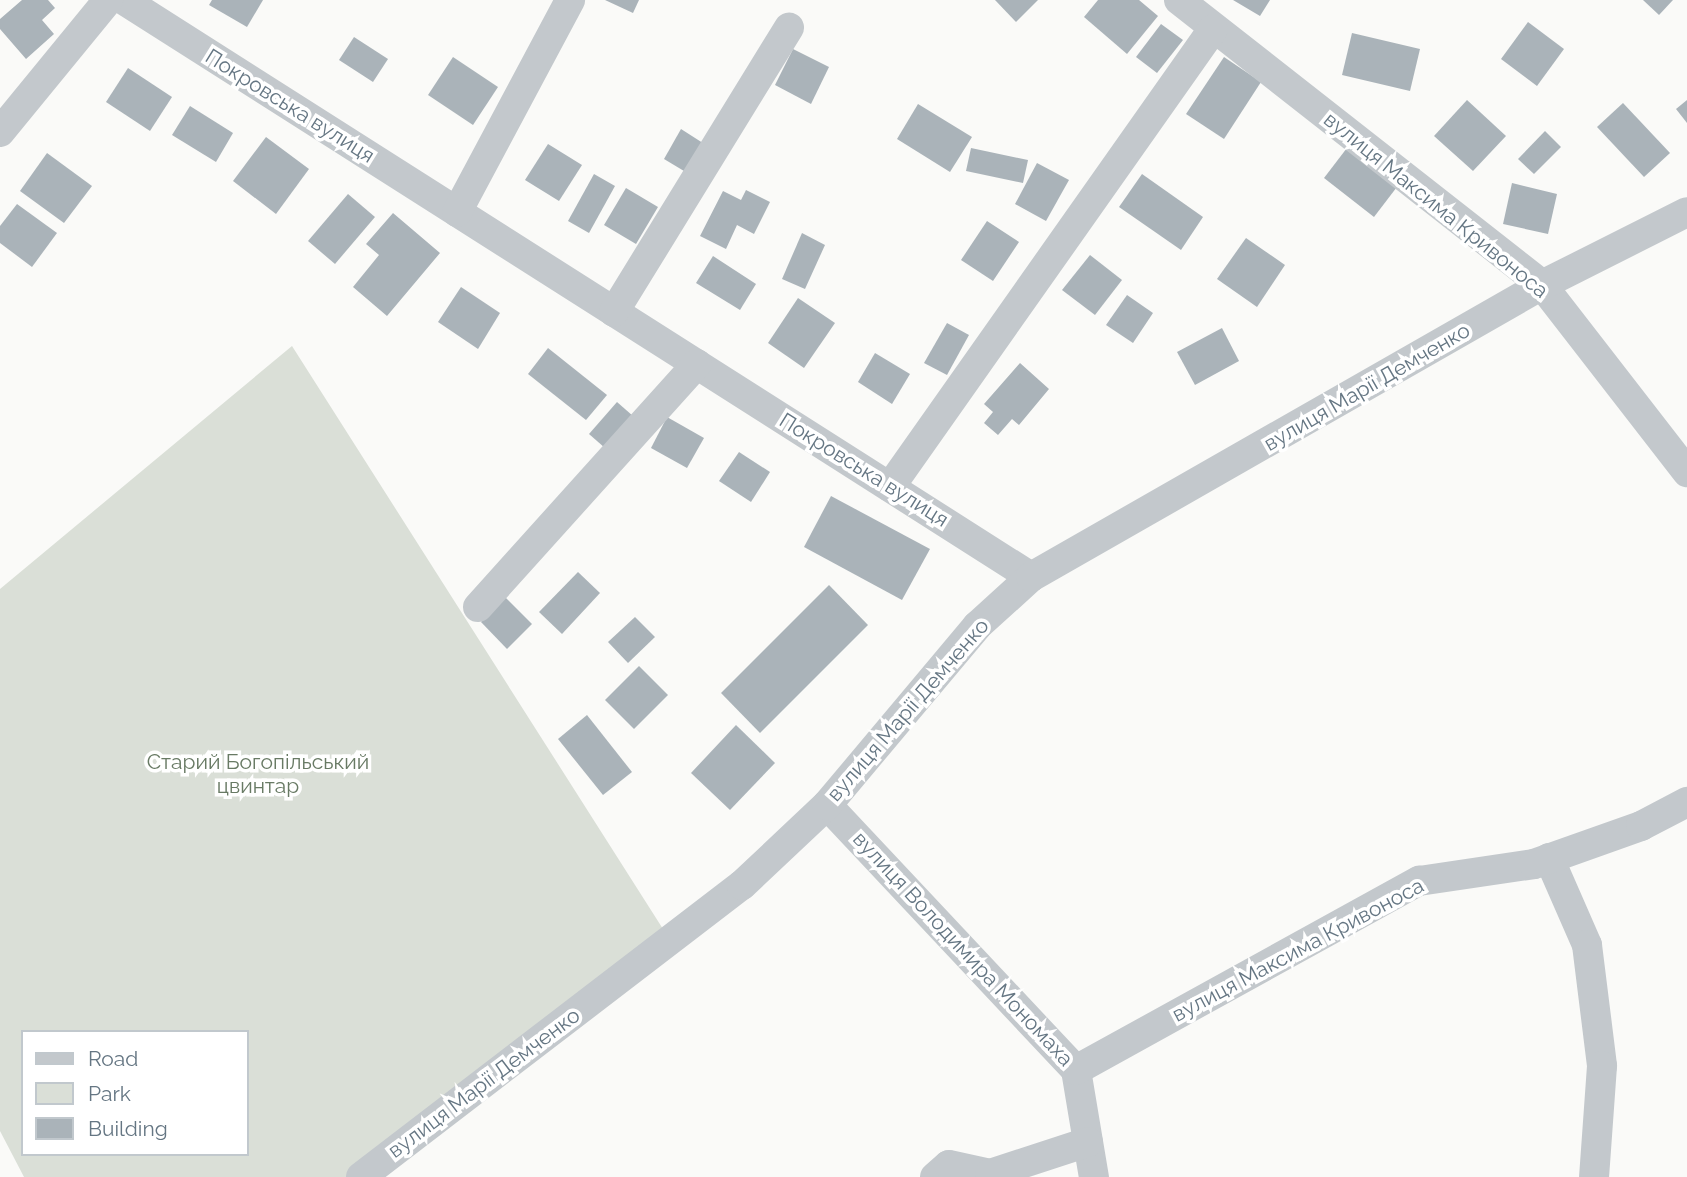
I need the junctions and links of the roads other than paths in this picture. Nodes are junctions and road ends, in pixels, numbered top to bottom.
1 (108, 0) edge
2 (124, 0) edge
3 (570, 0) edge
4 (1180, 0) edge
5 (789, 27) dead end
6 (1213, 29) junction
7 (0, 132) edge
8 (457, 212) junction
9 (1687, 212) edge
10 (1542, 285) junction
11 (614, 312) junction
12 (697, 364) junction
13 (1687, 472) edge
14 (890, 487) junction
15 (1031, 577) junction
16 (478, 607) dead end
17 (1687, 802) edge
18 (827, 805) junction
19 (1549, 858) junction
20 (1076, 1070) junction
21 (1088, 1142) junction
22 (361, 1177) edge
23 (934, 1177) edge
24 (1094, 1177) edge
25 (1594, 1177) edge

1 - 7 street
2 - 8 street, Покровська вулиця
3 - 8 street
4 - 6 street, вулиця Максима Кривоноса
5 - 11 street
6 - 10 street, вулиця Максима Кривоноса
6 - 14 street
8 - 11 street, Покровська вулиця
9 - 10 street, вулиця Марії Демченко
10 - 13 street, вулиця Максима Кривоноса
10 - 15 street, вулиця Марії Демченко
11 - 12 street, Покровська вулиця
12 - 14 street, Покровська вулиця
12 - 16 street
14 - 15 street, Покровська вулиця
15 - 18 street, вулиця Марії Демченко
17 - 19 street, вулиця Максима Кривоноса
18 - 20 street, вулиця Володимира Мономаха
18 - 22 street, вулиця Марії Демченко
19 - 20 street, вулиця Максима Кривоноса
19 - 25 street
20 - 21 street, вулиця Володимира Мономаха
21 - 23 street
21 - 24 street, вулиця Володимира Мономаха

